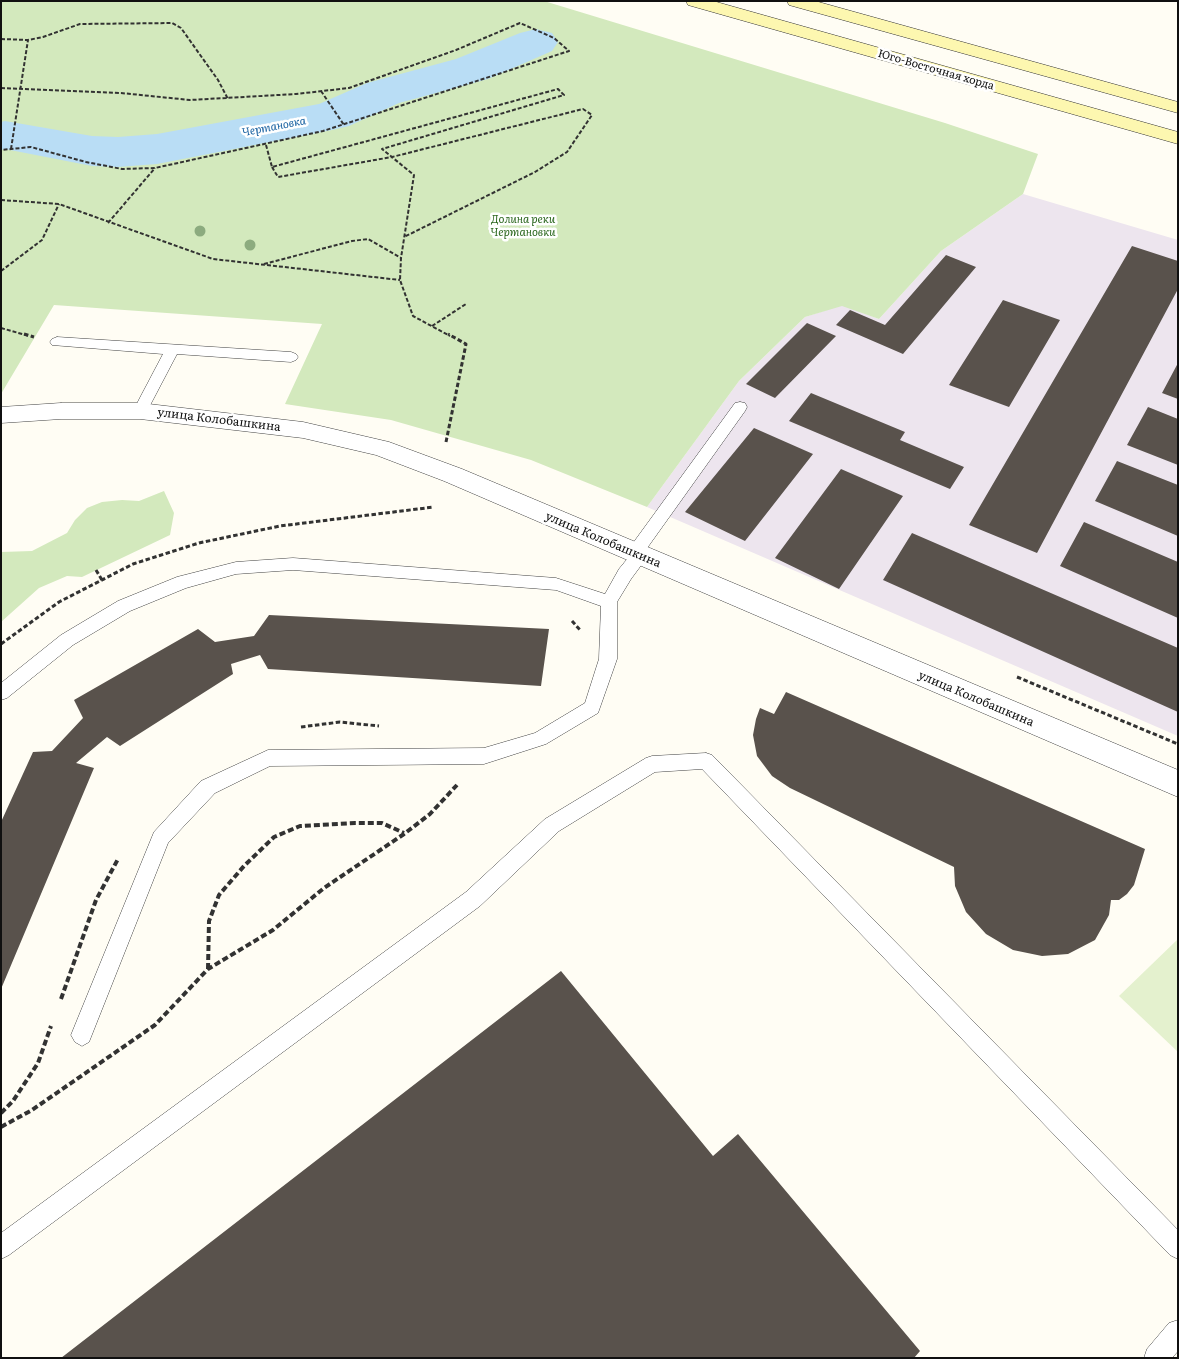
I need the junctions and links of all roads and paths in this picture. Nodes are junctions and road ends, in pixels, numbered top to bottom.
1 (694, 1) edge
2 (795, 1) edge
3 (1, 39) edge
4 (28, 40) junction
5 (24, 65) junction
6 (31, 65) dead end
7 (1, 88) edge
8 (20, 88) junction
9 (321, 91) junction
10 (228, 99) junction
11 (1178, 108) edge
12 (344, 125) junction
13 (1178, 138) edge
14 (266, 145) junction
15 (11, 149) junction
16 (1, 150) edge
17 (392, 157) junction
18 (272, 167) junction
19 (155, 168) junction
20 (1, 200) edge
21 (59, 204) junction
22 (108, 223) junction
23 (404, 237) junction
24 (400, 258) junction
25 (261, 265) junction
26 (1, 271) edge
27 (400, 280) junction
28 (466, 304) dead end
29 (432, 326) junction
30 (1, 328) edge
31 (57, 342) joint
32 (172, 350) junction
33 (291, 357) dead end
34 (740, 407) dead end
35 (140, 411) junction
36 (1, 415) edge
37 (445, 445) dead end
38 (637, 555) junction
39 (610, 602) junction
40 (567, 615) dead end
41 (572, 621) junction
42 (582, 633) dead end
43 (1, 693) edge
44 (386, 727) dead end
45 (291, 728) dead end
46 (484, 756) junction
47 (1178, 784) edge
48 (404, 834) junction
49 (123, 851) dead end
50 (208, 969) junction
51 (57, 1008) dead end
52 (54, 1018) dead end
53 (82, 1035) dead end
54 (1, 1113) edge
55 (1, 1127) edge
56 (1, 1247) edge
57 (1178, 1247) edge
58 (1178, 1332) edge
59 (1156, 1358) edge

1 - 13 main road, Юго-Восточная хорда
2 - 11 main road
3 - 4 path
4 - 5 path
4 - 10 path
5 - 6 path
5 - 8 path
7 - 8 path
8 - 10 path
8 - 15 path
9 - 10 path
9 - 12 path
9 - 12 path
12 - 14 path
14 - 18 path
14 - 19 path
15 - 16 path
15 - 19 path
17 - 18 path
17 - 18 path
17 - 23 path
17 - 23 path
19 - 22 path
20 - 21 path
21 - 22 path
21 - 26 path
22 - 25 path
23 - 24 path
24 - 25 path
24 - 27 path
25 - 27 path
27 - 29 path
28 - 29 path
29 - 37 path
30 - 31 path
31 - 32 lane
32 - 33 lane
32 - 35 lane
34 - 38 lane
35 - 36 street, улица Колобашкина
35 - 38 street, улица Колобашкина
38 - 39 lane
38 - 47 street, улица Колобашкина
39 - 41 path
39 - 43 lane
39 - 46 lane
40 - 41 path
41 - 42 path
44 - 45 path
46 - 48 path
46 - 53 lane
48 - 50 path
48 - 50 path
49 - 51 path
50 - 55 path
52 - 54 path
56 - 57 lane
58 - 59 lane

